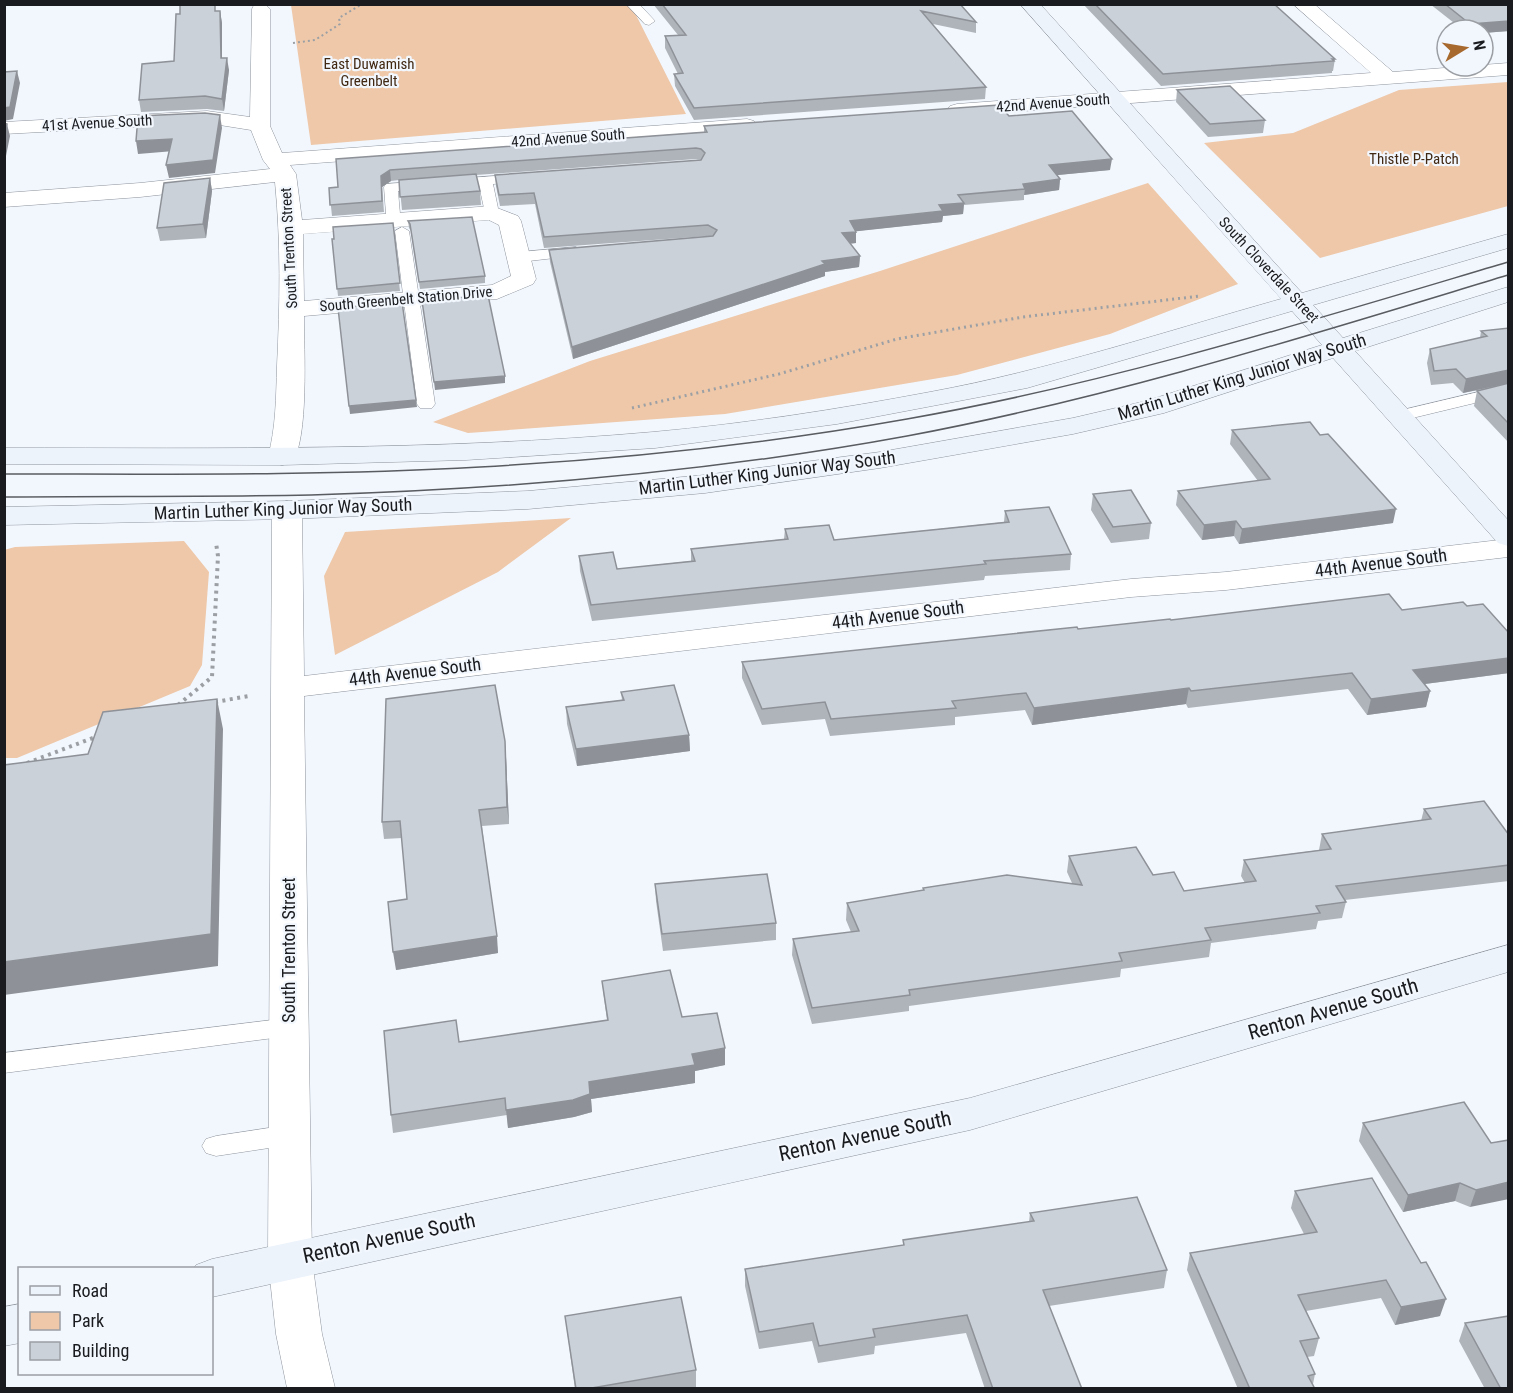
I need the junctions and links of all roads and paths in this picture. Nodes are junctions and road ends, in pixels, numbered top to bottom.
1 (362, 4) edge
2 (632, 4) edge
3 (1029, 4) edge
4 (1302, 4) edge
5 (261, 9) dead end
6 (649, 21) dead end
7 (260, 43) junction
8 (1509, 69) edge
9 (1389, 78) junction
10 (1114, 99) junction
11 (935, 112) edge
12 (768, 123) edge
13 (260, 126) junction
14 (4, 128) edge
15 (279, 167) junction
16 (532, 177) edge
17 (485, 180) junction
18 (4, 200) edge
19 (492, 213) junction
20 (393, 214) dead end
21 (291, 228) junction
22 (402, 231) dead end
23 (1509, 241) edge
24 (590, 251) edge
25 (520, 257) junction
26 (1509, 294) edge
27 (411, 300) junction
28 (1297, 301) junction
29 (292, 310) junction
30 (1340, 348) junction
31 (1509, 390) edge
32 (426, 405) dead end
33 (1400, 416) junction
34 (4, 456) edge
35 (282, 458) junction
36 (287, 510) junction
37 (4, 516) edge
38 (1509, 537) edge
39 (1509, 548) edge
40 (288, 688) junction
41 (231, 700) dead end
42 (209, 703) edge
43 (188, 705) edge
44 (177, 706) edge
45 (1509, 959) edge
46 (289, 1027) junction
47 (4, 1063) edge
48 (289, 1135) junction
49 (216, 1146) dead end
50 (290, 1260) junction
51 (213, 1278) edge
52 (311, 1389) edge

1 - 7 path
2 - 6 lane
3 - 10 main road, South Cloverdale Street
4 - 9 street
5 - 7 street, South Trenton Street
7 - 13 street, South Trenton Street
8 - 9 street, 42nd Avenue South
9 - 10 street, 42nd Avenue South
10 - 11 street, 42nd Avenue South
10 - 28 main road, South Cloverdale Street
12 - 15 street, 42nd Avenue South
13 - 14 street, 41st Avenue South
13 - 15 street, South Trenton Street
15 - 18 street, 42nd Avenue South
15 - 21 street, South Trenton Street
16 - 17 lane
17 - 19 lane
17 - 20 lane
19 - 21 street
19 - 25 street, South Greenbelt Station Drive
21 - 29 street, South Trenton Street
22 - 27 lane
23 - 28 main road
24 - 25 lane
25 - 27 street, South Greenbelt Station Drive
26 - 30 main road, Martin Luther King Junior Way South
27 - 29 street, South Greenbelt Station Drive
27 - 32 lane
28 - 30 main road, South Cloverdale Street
28 - 35 main road
29 - 35 street, South Trenton Street
30 - 33 main road, South Cloverdale Street
30 - 36 main road, Martin Luther King Junior Way South
31 - 33 lane
33 - 38 main road, South Cloverdale Street
34 - 35 main road
36 - 37 main road, Martin Luther King Junior Way South
36 - 40 street, South Trenton Street
39 - 40 street, 44th Avenue South
40 - 46 street, South Trenton Street
41 - 42 path
43 - 44 path
45 - 50 main road, Renton Avenue South
46 - 47 lane
46 - 48 street, South Trenton Street
48 - 49 lane
48 - 50 street, South Trenton Street
50 - 51 main road, Renton Avenue South
50 - 52 street, South Trenton Street

